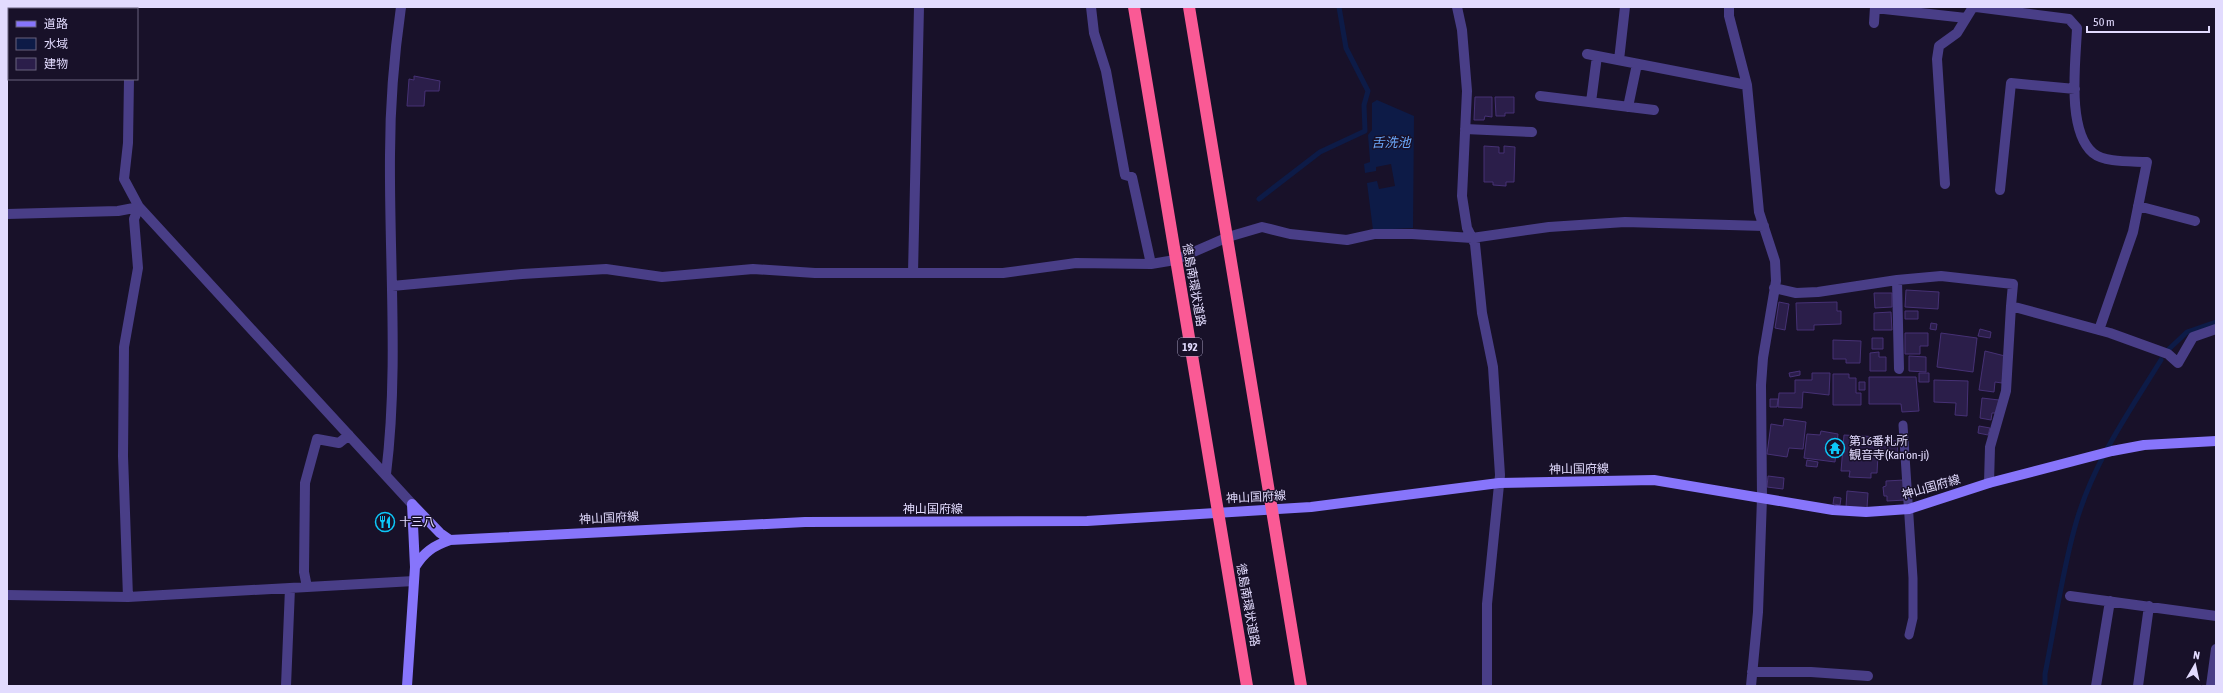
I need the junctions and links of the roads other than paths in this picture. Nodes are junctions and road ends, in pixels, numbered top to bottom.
1 (401, 7) edge
2 (919, 7) edge
3 (1091, 7) edge
4 (1134, 7) edge
5 (1190, 7) edge
6 (1457, 7) edge
7 (1625, 7) edge
8 (1729, 7) edge
9 (1875, 7) edge
10 (1973, 7) edge
11 (1976, 7) edge
12 (1966, 18) junction
13 (1874, 23) dead end
14 (1619, 60) junction
15 (1637, 64) junction
16 (129, 80) edge
17 (1747, 85) junction
18 (2075, 89) junction
19 (1540, 96) dead end
20 (1591, 102) junction
21 (1628, 107) junction
22 (1654, 110) dead end
23 (1465, 129) junction
24 (1532, 132) dead end
25 (1945, 184) dead end
26 (2000, 190) dead end
27 (2138, 206) junction
28 (139, 207) junction
29 (7, 214) edge
30 (2195, 221) dead end
31 (1764, 226) junction
32 (1228, 237) junction
33 (1472, 238) junction
34 (1175, 260) junction
35 (1151, 264) junction
36 (913, 273) junction
37 (1897, 280) junction
38 (392, 286) junction
39 (1774, 288) junction
40 (2011, 306) junction
41 (2216, 329) edge
42 (2099, 330) junction
43 (1900, 369) dead end
44 (1904, 425) dead end
45 (349, 435) junction
46 (2216, 441) edge
47 (386, 474) junction
48 (1499, 483) junction
49 (1988, 484) junction
50 (1762, 498) junction
51 (412, 504) junction
52 (1909, 509) junction
53 (1271, 510) junction
54 (1219, 513) junction
55 (450, 540) junction
56 (415, 567) junction
57 (414, 581) junction
58 (307, 587) junction
59 (290, 588) junction
60 (7, 595) edge
61 (2070, 596) dead end
62 (128, 597) junction
63 (2110, 601) junction
64 (2149, 606) junction
65 (2216, 616) edge
66 (1909, 635) dead end
67 (2216, 649) edge
68 (1752, 672) junction
69 (1868, 676) dead end
70 (286, 686) edge
71 (407, 686) edge
72 (1247, 686) edge
73 (1301, 686) edge
74 (1487, 686) edge
75 (1752, 686) edge
76 (2096, 686) edge
77 (2138, 686) edge
78 (2211, 686) edge

1 - 38 street
2 - 36 street
3 - 35 street
4 - 34 highway, 徳島南環状道路 / 192
5 - 32 highway
6 - 23 street
7 - 14 street
8 - 17 street
9 - 12 street
9 - 13 street
10 - 12 street
11 - 18 street
12 - 25 street
14 - 15 street
14 - 20 street
15 - 17 street
15 - 21 street
16 - 28 street
17 - 31 street
18 - 26 street
18 - 27 street
19 - 20 street
20 - 21 street
21 - 22 street
23 - 24 street
23 - 33 street
27 - 30 street
27 - 42 street
28 - 29 street
28 - 45 street
28 - 62 street
31 - 33 street
31 - 39 street
32 - 33 street
32 - 34 street
32 - 53 highway
33 - 48 street
34 - 35 street
34 - 54 highway, 徳島南環状道路 / 192
35 - 36 street
36 - 38 street
37 - 39 street
37 - 40 street
37 - 43 street
38 - 47 street
39 - 50 street
40 - 42 street
40 - 49 street
41 - 42 street
44 - 52 lane
45 - 47 street
45 - 58 street
46 - 49 main road, 神山国府線
47 - 51 street
48 - 50 main road, 神山国府線
48 - 53 main road, 神山国府線
48 - 74 street
49 - 52 main road, 神山国府線
50 - 52 main road, 神山国府線
50 - 68 street
51 - 55 main road
51 - 56 main road
52 - 66 lane
53 - 54 main road, 神山国府線
53 - 73 highway
54 - 55 main road, 神山国府線
54 - 72 highway, 徳島南環状道路 / 192
55 - 56 main road, 神山国府線
56 - 57 main road
57 - 58 street
57 - 71 main road
58 - 59 street
59 - 62 street
59 - 70 street
60 - 62 street
61 - 63 street
63 - 64 street
63 - 76 street
64 - 65 street
64 - 77 street
67 - 78 street
68 - 69 street
68 - 75 street

